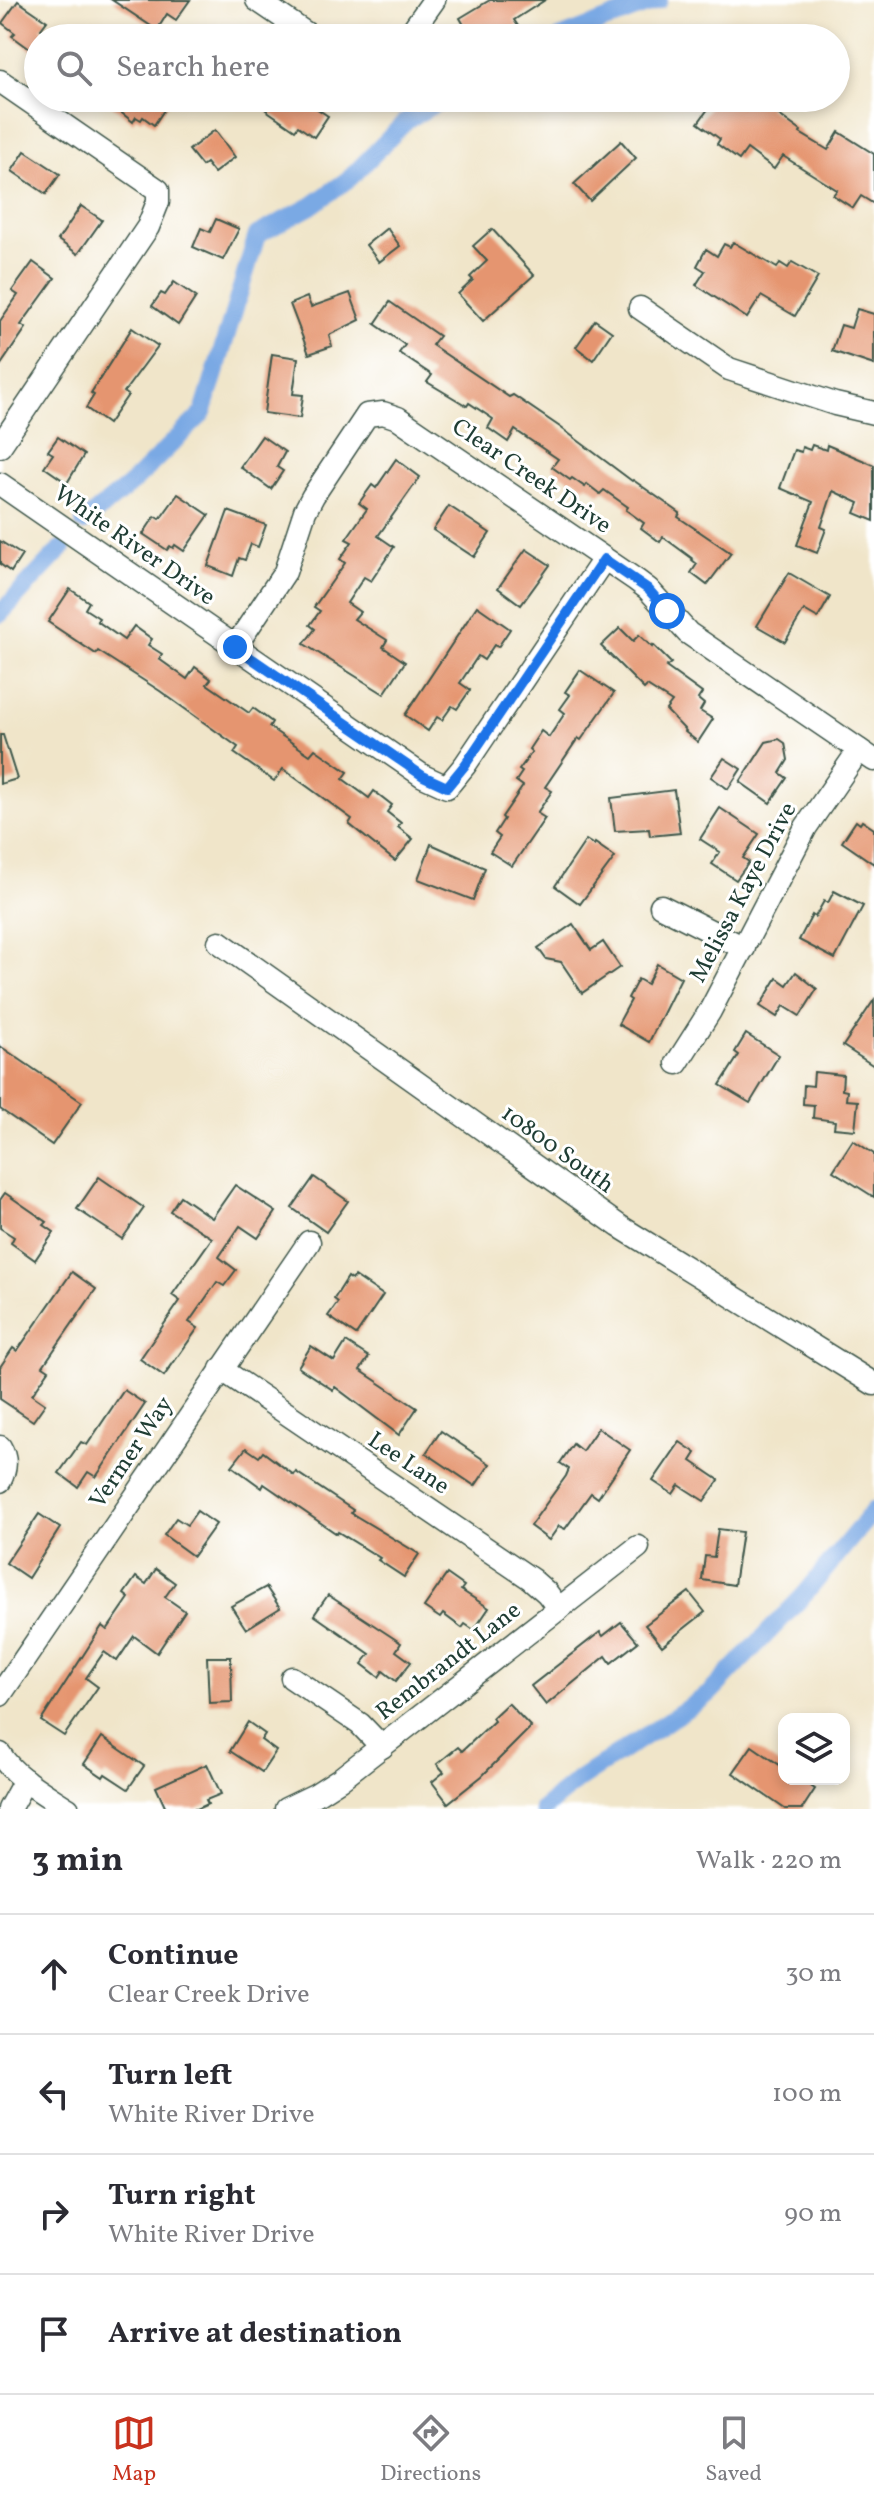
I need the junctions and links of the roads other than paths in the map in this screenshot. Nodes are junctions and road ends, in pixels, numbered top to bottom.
1 (257, 0) edge
2 (434, 0) edge
3 (292, 24) edge
4 (417, 24) edge
5 (0, 81) edge
6 (24, 98) edge
7 (45, 112) edge
8 (640, 308) dead end
9 (874, 413) edge
10 (0, 446) edge
11 (0, 484) edge
12 (604, 559) junction
13 (235, 647) junction
14 (866, 755) edge
15 (661, 906) dead end
16 (219, 942) dead end
17 (744, 948) junction
18 (677, 1063) dead end
19 (309, 1242) dead end
20 (221, 1369) junction
21 (874, 1384) edge
22 (0, 1447) edge
23 (0, 1481) edge
24 (638, 1547) dead end
25 (559, 1609) junction
26 (292, 1678) dead end
27 (0, 1695) edge
28 (382, 1747) junction
29 (0, 1754) edge
30 (25, 1780) junction
31 (9, 1809) edge
32 (68, 1809) edge
33 (286, 1809) edge

1 - 3 street
2 - 4 street
5 - 6 street
7 - 10 street
8 - 9 street
11 - 13 street, White River Drive
12 - 13 street, White River Drive
12 - 13 street, Clear Creek Drive
12 - 14 street, Clear Creek Drive
14 - 17 street, Melissa Kaye Drive
15 - 17 street
16 - 21 street, 10800 South
17 - 18 street, Melissa Kaye Drive
19 - 20 street, Vermer Way
20 - 25 street, Lee Lane
20 - 27 street, Vermer Way
22 - 23 street
24 - 25 street, Rembrandt Lane
25 - 28 street, Rembrandt Lane
26 - 28 street
28 - 33 street, Rembrandt Lane
29 - 30 street
30 - 31 street
30 - 32 street

